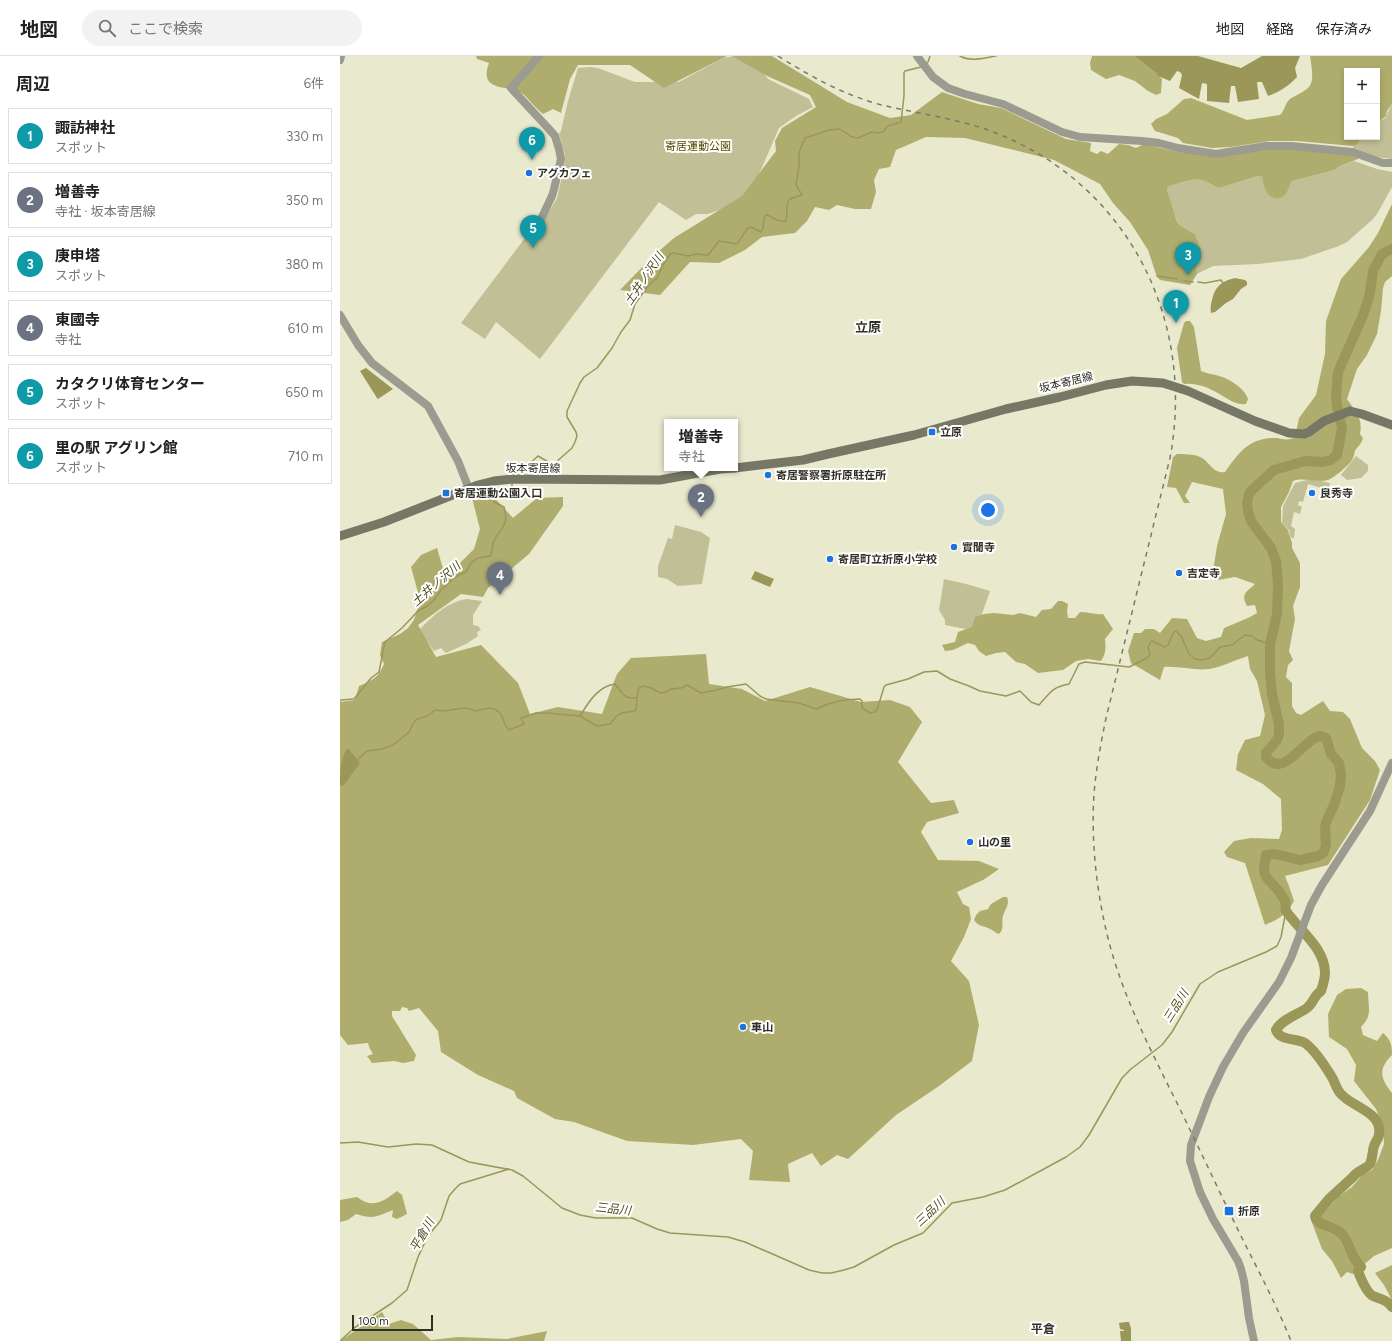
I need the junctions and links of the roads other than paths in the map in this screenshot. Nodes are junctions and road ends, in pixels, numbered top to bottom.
1 (341, 56) edge
2 (539, 56) edge
3 (919, 59) edge
4 (340, 60) edge
5 (1392, 163) edge
6 (541, 219) dead end
7 (340, 315) edge
8 (1392, 425) edge
9 (738, 468) edge
10 (709, 471) edge
11 (469, 489) junction
12 (340, 536) edge
13 (1392, 763) edge
14 (1254, 1341) edge

1 - 4 street
2 - 6 street
3 - 5 street
7 - 11 street
8 - 9 main road, 坂本寄居線
10 - 11 main road, 坂本寄居線
11 - 12 main road, 坂本寄居線
13 - 14 street

